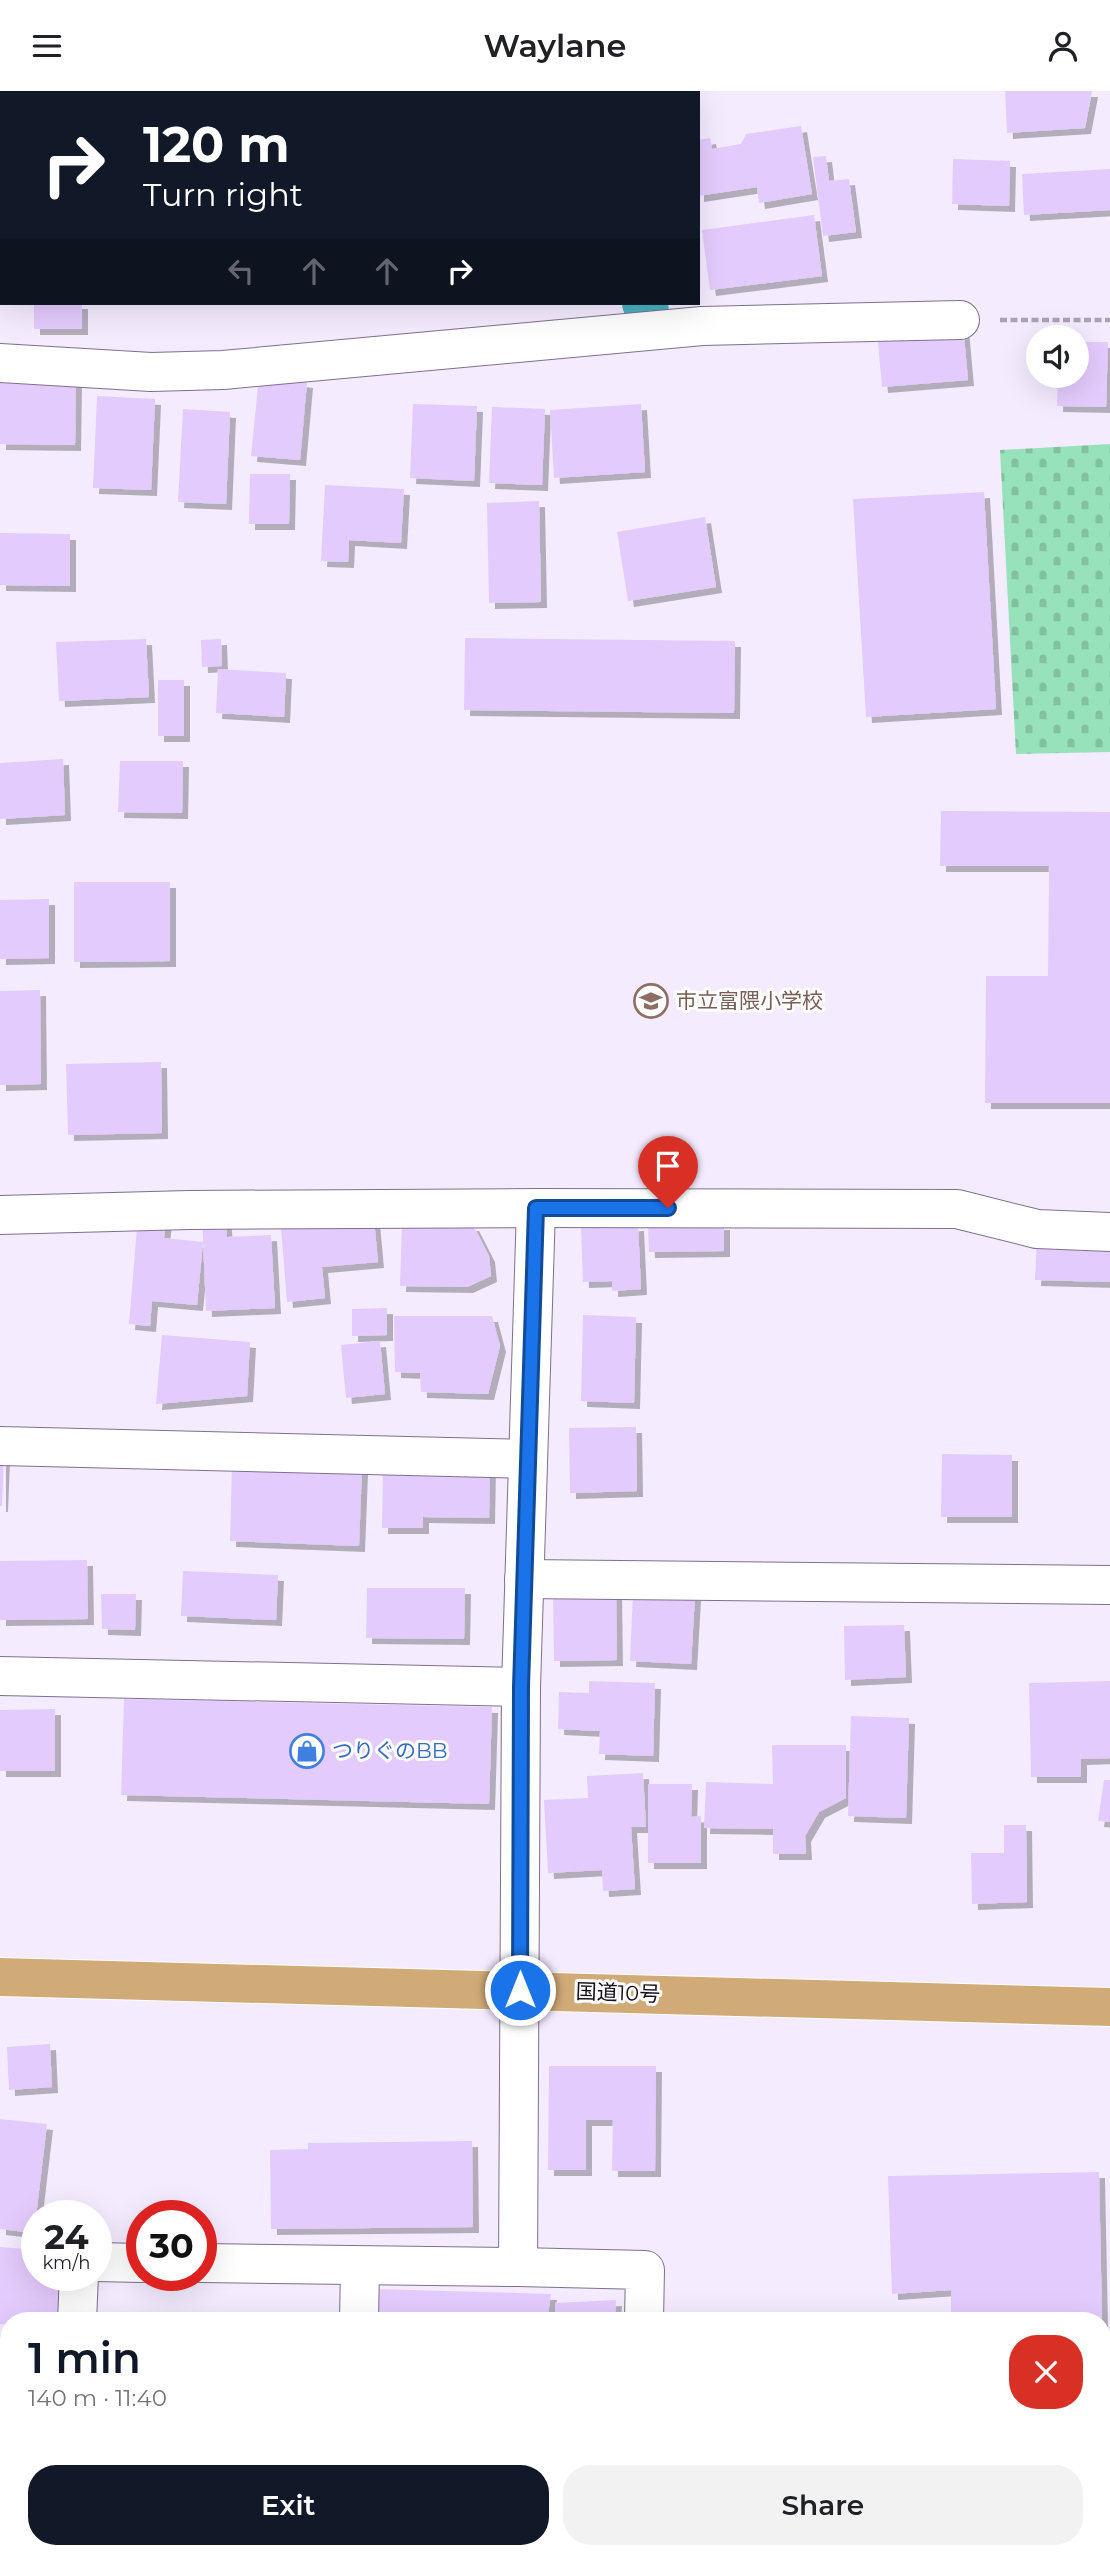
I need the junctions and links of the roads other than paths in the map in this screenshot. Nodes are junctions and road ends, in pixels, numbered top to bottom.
1 (699, 315) edge
2 (960, 320) road end
3 (0, 363) edge
4 (536, 1208) junction
5 (0, 1215) edge
6 (1110, 1232) edge
7 (0, 1446) edge
8 (528, 1459) junction
9 (524, 1579) junction
10 (1110, 1585) edge
11 (0, 1676) edge
12 (521, 1687) junction
13 (0, 1977) edge
14 (520, 1990) junction
15 (1110, 2007) edge
16 (217, 2263) edge
17 (360, 2266) junction
18 (518, 2267) junction
19 (78, 2291) edge
20 (77, 2312) edge
21 (359, 2312) edge
22 (645, 2312) edge

1 - 2 street
1 - 3 street
4 - 5 street
4 - 6 street
4 - 8 street
7 - 8 street
8 - 9 street
9 - 10 street
9 - 12 street
11 - 12 street
12 - 14 street
13 - 14 highway, 国道10号
14 - 15 highway, 国道10号
14 - 18 street
16 - 17 street
17 - 18 street
17 - 21 street
18 - 22 street
19 - 20 street

